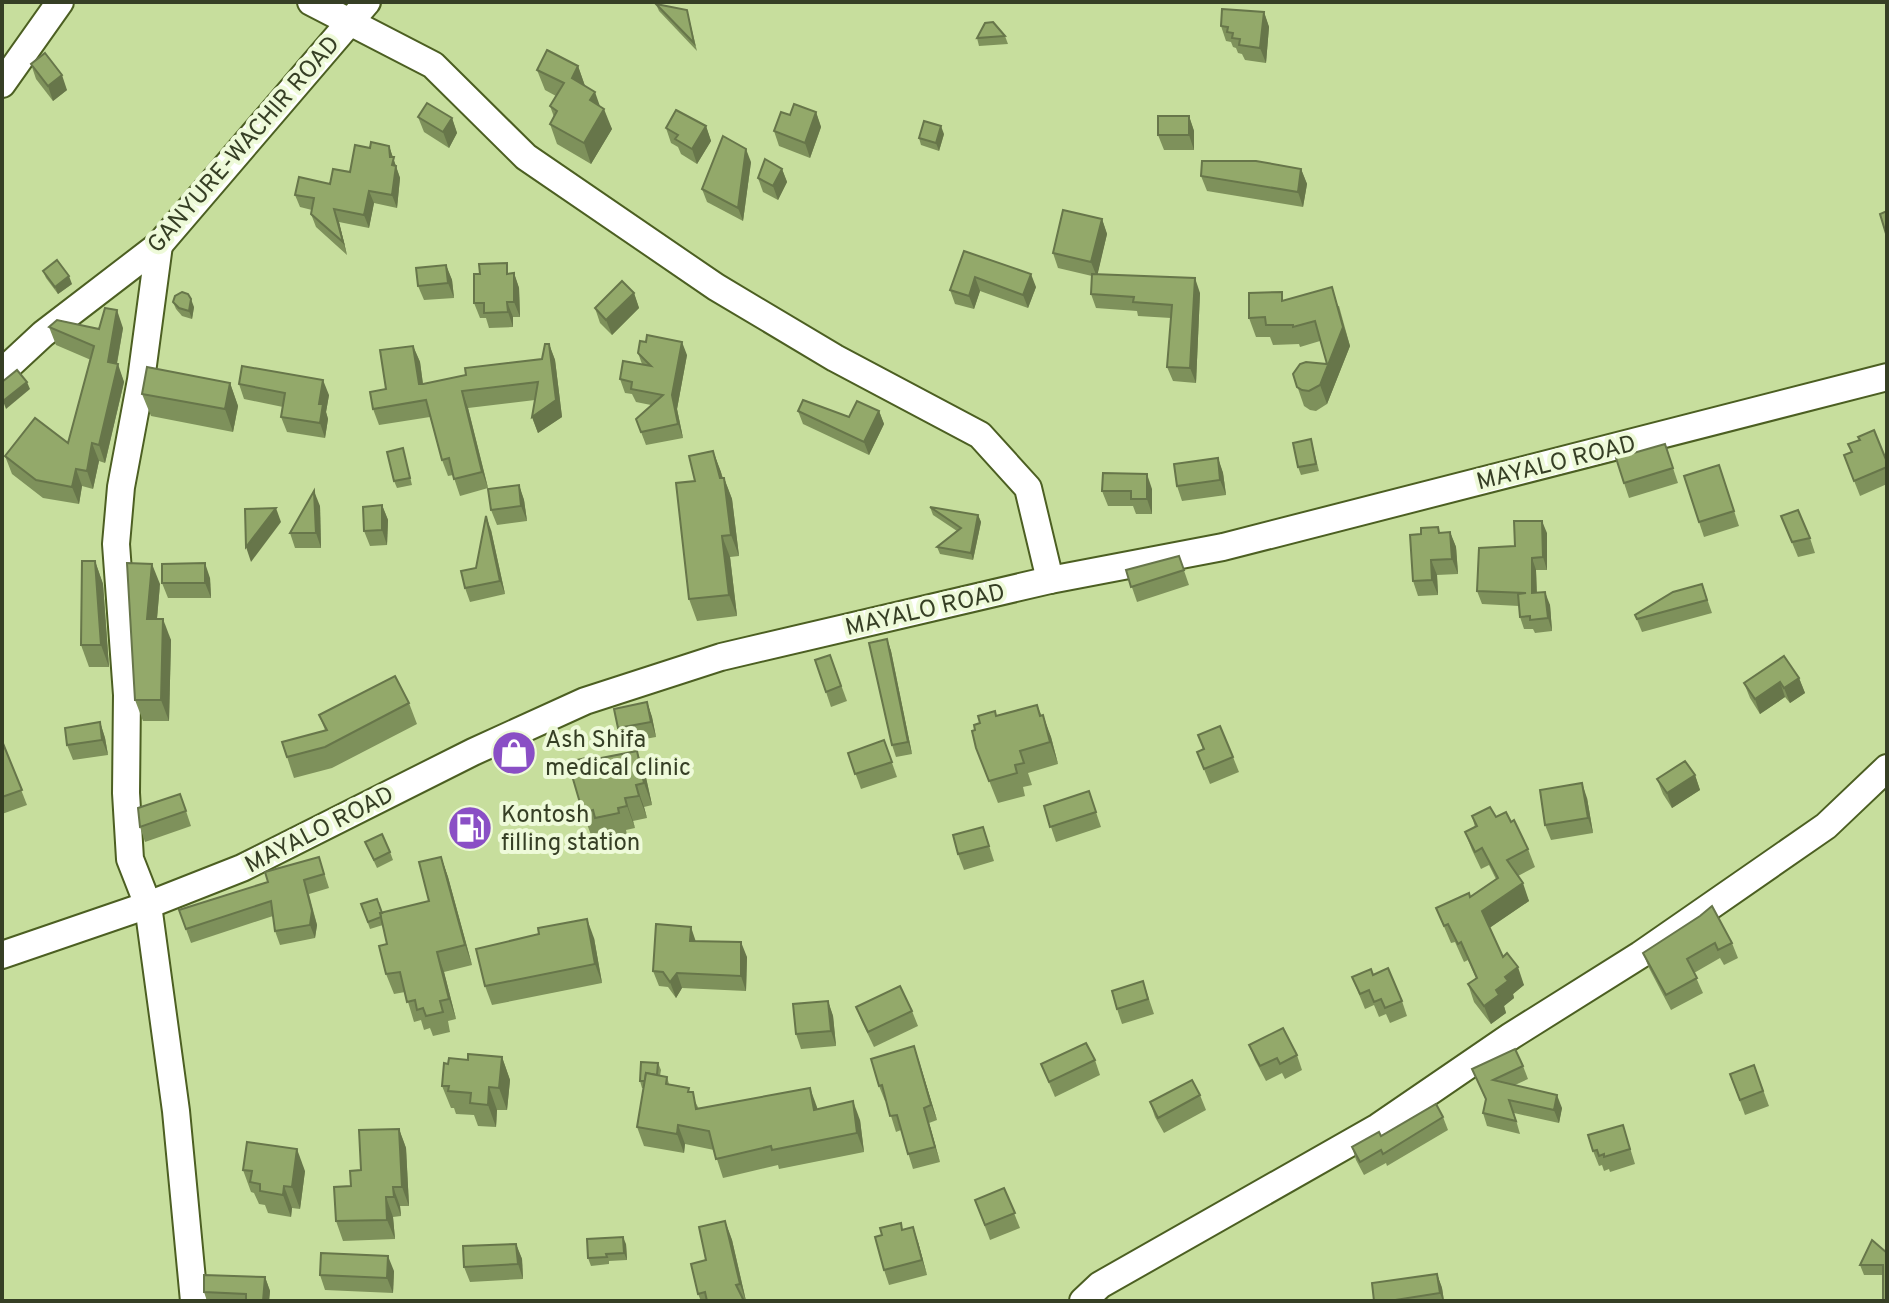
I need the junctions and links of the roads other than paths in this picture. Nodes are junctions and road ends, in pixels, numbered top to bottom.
1 (60, 2) edge
2 (311, 2) edge
3 (367, 2) edge
4 (349, 22) junction
5 (2, 84) edge
6 (159, 245) junction
7 (2, 372) edge
8 (1887, 377) edge
9 (1050, 580) junction
10 (1887, 768) edge
11 (148, 905) junction
12 (2, 955) edge
13 (194, 1301) edge
14 (1083, 1301) edge

1 - 5 street
2 - 4 street
3 - 4 street, GANYURE-WACHIR ROAD
4 - 6 street, GANYURE-WACHIR ROAD
4 - 9 street
6 - 7 street, GANYURE-WACHIR ROAD
6 - 11 street
8 - 9 street, MAYALO ROAD
9 - 11 street, MAYALO ROAD
10 - 14 street
11 - 12 street, MAYALO ROAD
11 - 13 street

